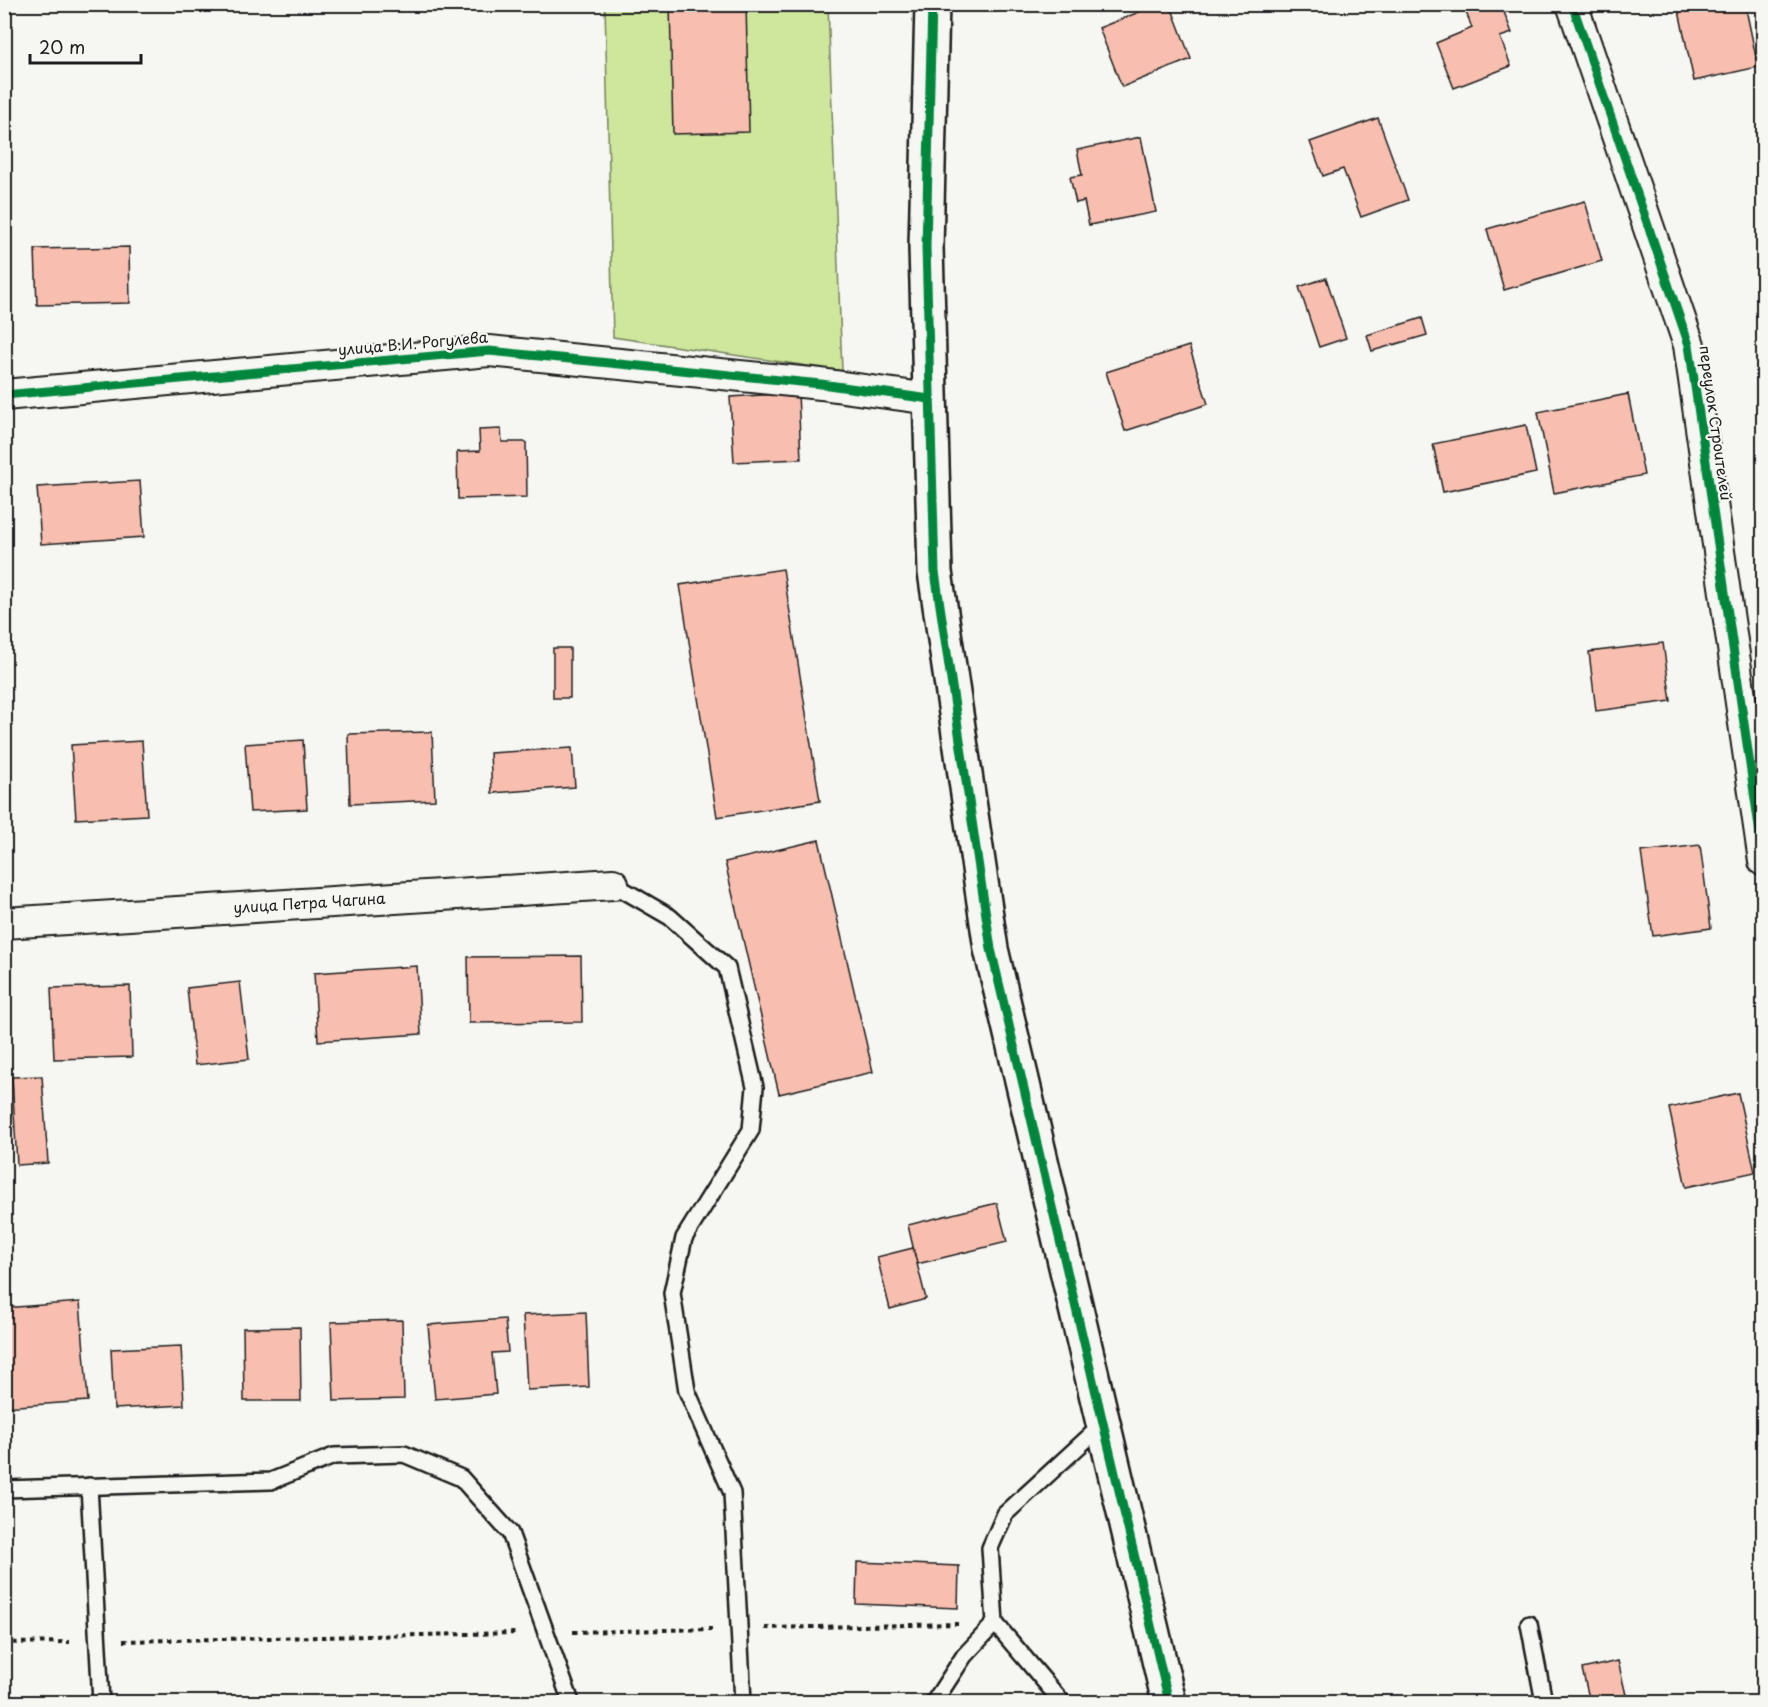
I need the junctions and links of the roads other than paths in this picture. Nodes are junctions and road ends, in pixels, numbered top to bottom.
1 (932, 4) edge
2 (1572, 4) edge
3 (4, 395) edge
4 (930, 399) junction
5 (1764, 861) edge
6 (613, 884) joint
7 (4, 923) edge
8 (1103, 1424) junction
9 (88, 1486) junction
10 (4, 1489) edge
11 (995, 1623) junction
12 (1529, 1624) dead end
13 (101, 1702) edge
14 (571, 1702) edge
15 (743, 1702) edge
16 (934, 1702) edge
17 (1062, 1702) edge
18 (1169, 1702) edge
19 (1544, 1702) edge

1 - 4 street
2 - 5 street, переулок Строителей
3 - 4 street, улица В.И. Рогулева
4 - 8 street
6 - 7 street, улица Петра Чагина
6 - 15 lane
8 - 11 lane
8 - 18 street
9 - 10 lane
9 - 13 lane
9 - 14 lane
11 - 16 lane
11 - 17 lane
12 - 19 lane

